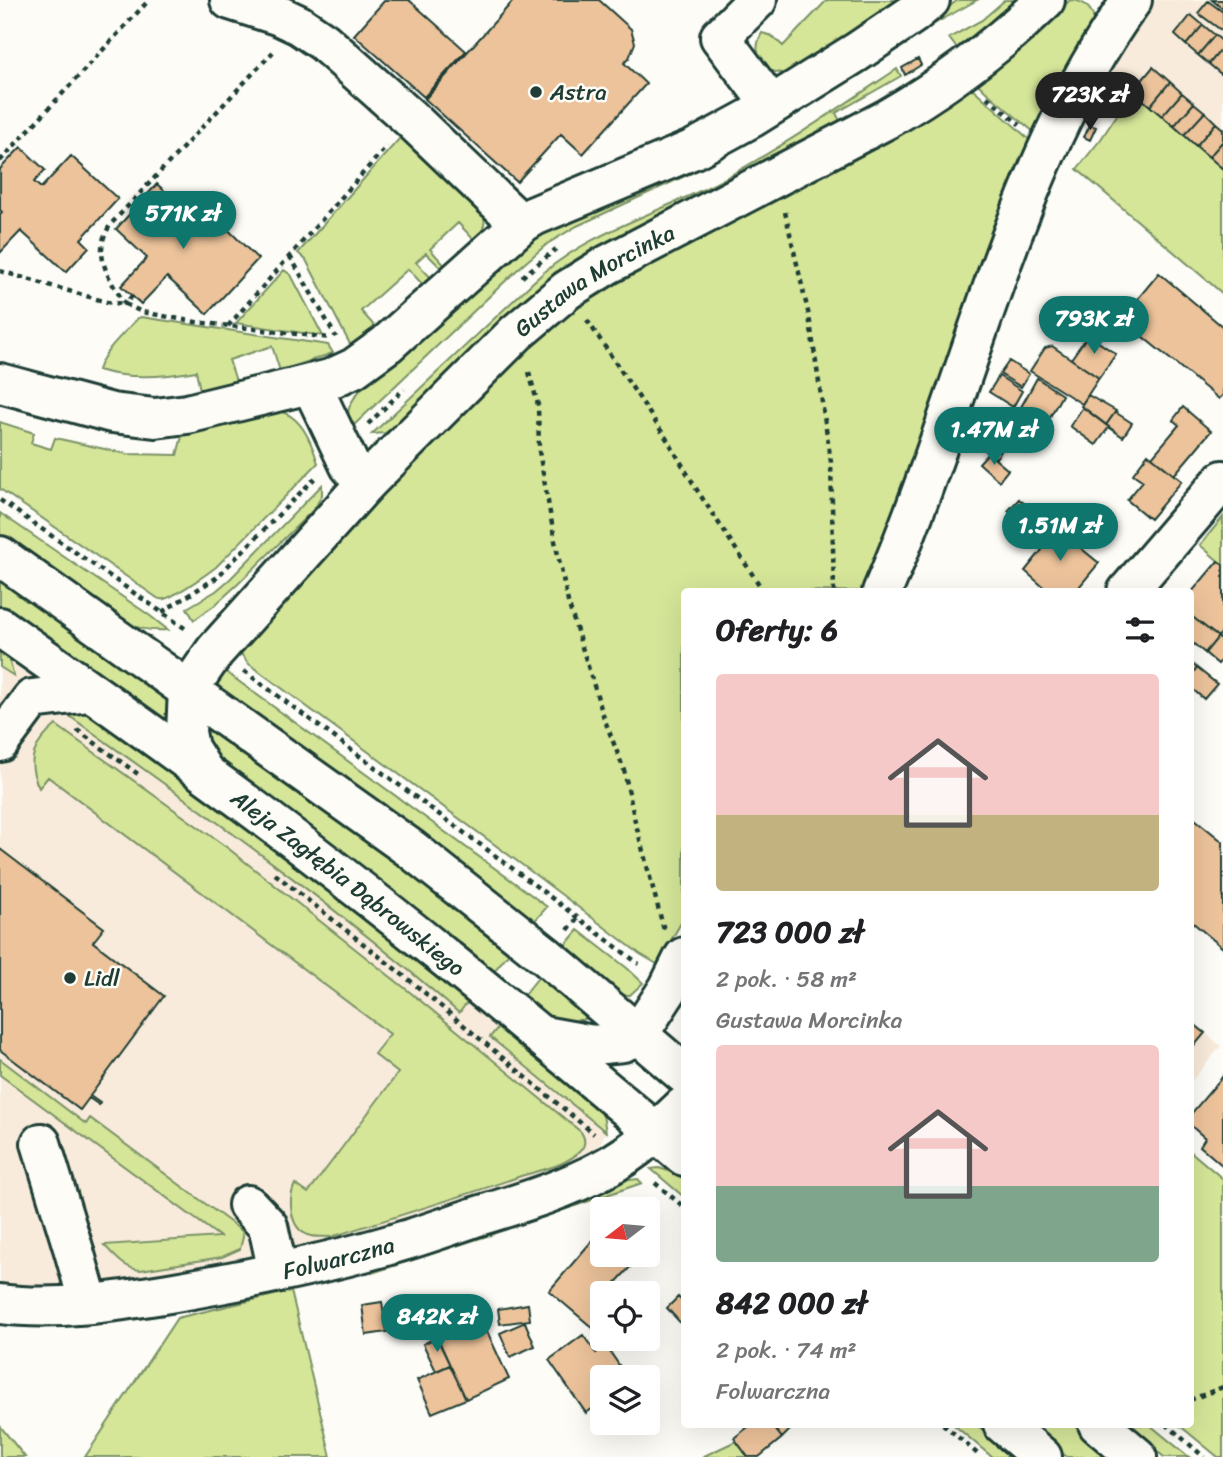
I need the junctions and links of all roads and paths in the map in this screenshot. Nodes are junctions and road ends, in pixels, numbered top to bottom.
1 (149, 0) edge
2 (230, 0) edge
3 (757, 0) edge
4 (930, 0) edge
5 (1045, 0) edge
6 (1126, 2) edge
7 (299, 25) junction
8 (986, 96) dead end
9 (771, 105) junction
10 (411, 119) junction
11 (1024, 129) dead end
12 (0, 161) edge
13 (770, 181) junction
14 (522, 224) junction
15 (290, 256) junction
16 (542, 259) dead end
17 (0, 271) edge
18 (567, 290) junction
19 (132, 296) dead end
20 (125, 304) junction
21 (228, 326) junction
22 (516, 333) junction
23 (0, 383) edge
24 (311, 384) junction
25 (320, 472) dead end
26 (1223, 480) edge
27 (366, 483) junction
28 (0, 500) edge
29 (0, 556) edge
30 (761, 588) edge
31 (834, 588) edge
32 (884, 588) edge
33 (1130, 588) edge
34 (162, 612) junction
35 (182, 626) dead end
36 (7, 632) edge
37 (225, 658) junction
38 (188, 690) junction
39 (90, 692) junction
40 (32, 699) junction
41 (0, 742) edge
42 (204, 772) junction
43 (144, 778) dead end
44 (272, 872) dead end
45 (668, 967) edge
46 (638, 1035) junction
47 (541, 1036) junction
48 (681, 1071) edge
49 (681, 1115) edge
50 (602, 1140) dead end
51 (41, 1143) dead end
52 (670, 1144) edge
53 (649, 1178) dead end
54 (248, 1205) dead end
55 (681, 1205) edge
56 (278, 1272) junction
57 (0, 1304) edge
58 (89, 1304) junction
59 (1223, 1387) edge
60 (1194, 1398) edge
61 (948, 1428) edge
62 (1008, 1428) edge
63 (1103, 1428) edge
64 (1171, 1428) edge
65 (981, 1457) edge
66 (1042, 1457) edge
67 (1137, 1457) edge
68 (1204, 1457) edge

1 - 12 path
2 - 7 street
3 - 9 street
4 - 9 street
5 - 13 street, Gustawa Morcinka
6 - 32 street
7 - 10 street
7 - 20 path
8 - 11 path
9 - 14 street
10 - 14 street
10 - 15 path
13 - 18 street, Gustawa Morcinka
13 - 31 path
14 - 24 street
15 - 21 path
15 - 21 path
16 - 18 path
17 - 20 path
18 - 22 street, Gustawa Morcinka
18 - 30 path
19 - 20 path
20 - 21 path
22 - 27 street, Gustawa Morcinka
22 - 45 path
23 - 24 street
24 - 27 street
25 - 34 path
26 - 33 street
27 - 37 street, Gustawa Morcinka
28 - 34 path
29 - 38 street
34 - 35 path
36 - 39 street, Aleja Zagłębia Dąbrowskiego
36 - 40 street
37 - 38 street, Gustawa Morcinka
37 - 45 path
38 - 42 street
38 - 46 street
39 - 40 street
39 - 42 street, Aleja Zagłębia Dąbrowskiego
40 - 41 street
40 - 43 path
42 - 47 street, Aleja Zagłębia Dąbrowskiego
44 - 50 path
45 - 46 street
46 - 47 street
46 - 48 street
47 - 52 street, Aleja Zagłębia Dąbrowskiego
49 - 52 street, Folwarczna
51 - 58 street
52 - 56 street, Folwarczna
53 - 55 path
54 - 56 street
56 - 58 street, Folwarczna
57 - 58 street, Folwarczna
59 - 60 path
61 - 65 path
62 - 66 street
63 - 67 street
64 - 68 path

